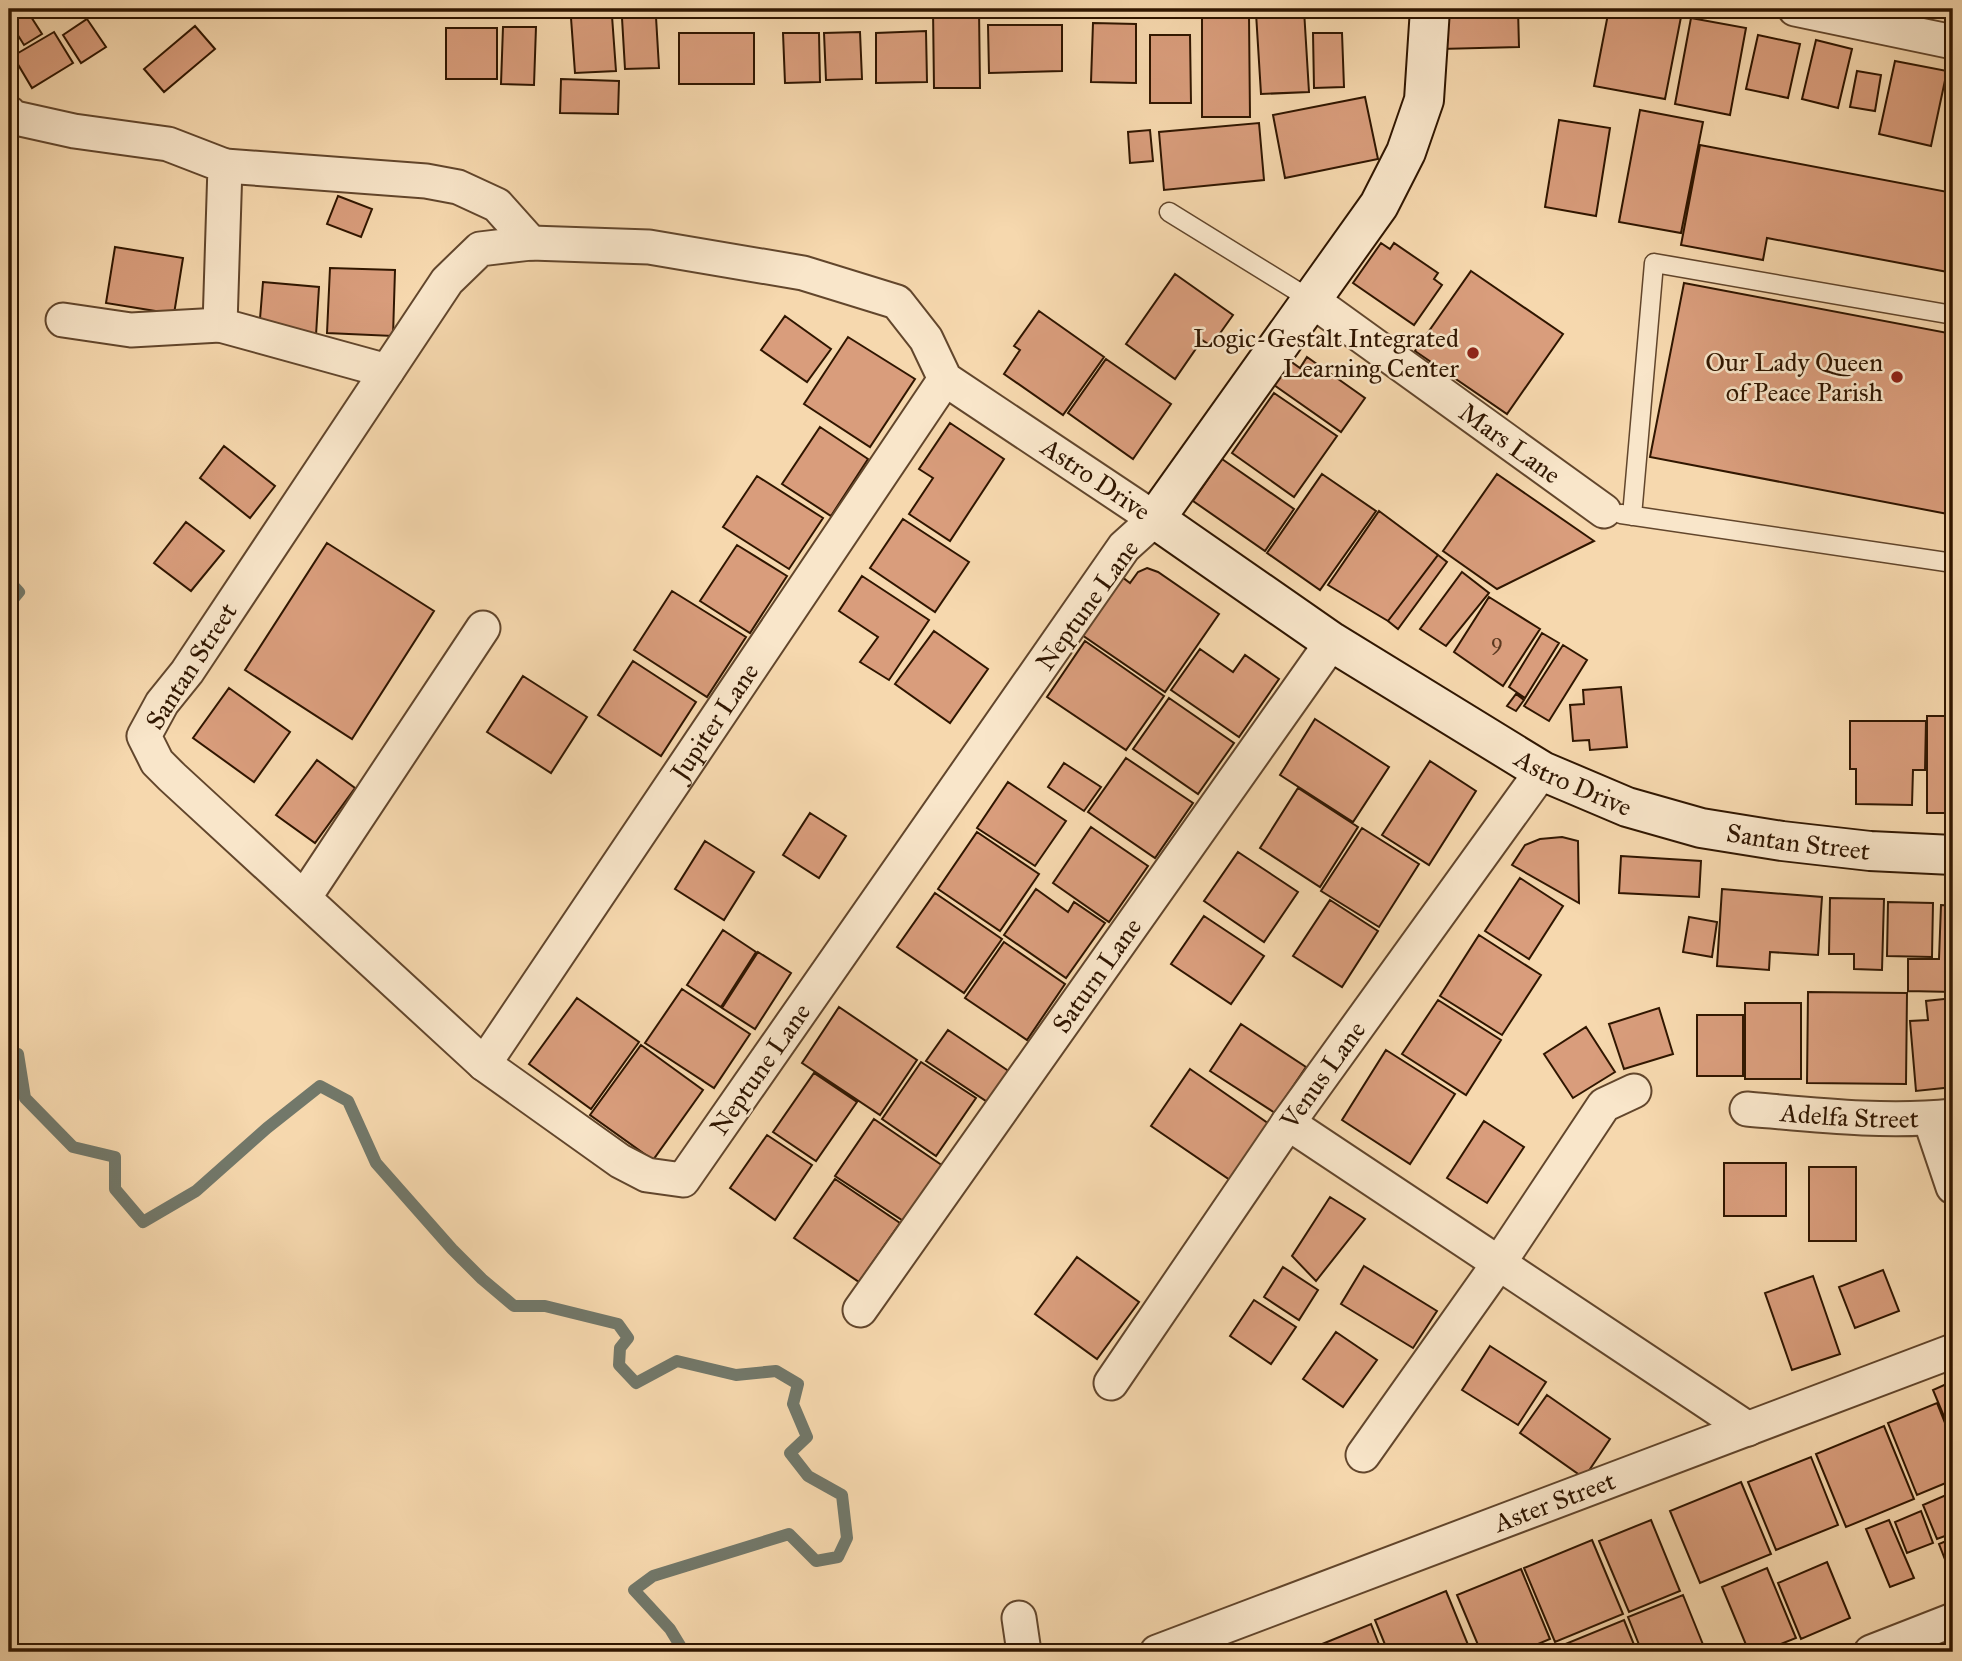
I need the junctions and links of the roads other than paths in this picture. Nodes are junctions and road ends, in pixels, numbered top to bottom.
1 (1430, 9) edge
2 (1794, 9) edge
3 (1953, 42) edge
4 (9, 113) edge
5 (225, 166) junction
6 (1169, 212) dead end
7 (531, 243) junction
8 (1313, 301) junction
9 (1953, 315) edge
10 (63, 320) dead end
11 (220, 325) junction
12 (387, 371) junction
13 (945, 379) junction
14 (1618, 514) junction
15 (1156, 519) junction
16 (1953, 564) edge
17 (483, 628) dead end
18 (1332, 642) junction
19 (1542, 771) junction
20 (1646, 812) joint
21 (1953, 855) edge
22 (303, 898) junction
23 (484, 1064) junction
24 (1634, 1091) dead end
25 (1747, 1109) dead end
26 (1941, 1118) edge
27 (1288, 1124) junction
28 (683, 1180) joint
29 (1953, 1187) edge
30 (1499, 1263) junction
31 (860, 1310) dead end
32 (1953, 1351) edge
33 (1111, 1383) dead end
34 (1748, 1429) junction
35 (1363, 1455) dead end
36 (1019, 1618) dead end
37 (1953, 1620) edge
38 (1024, 1652) edge
39 (1157, 1652) edge
40 (1871, 1652) edge

1 - 8 street, Neptune Lane
2 - 3 street
4 - 5 street
5 - 7 street
5 - 11 street
6 - 8 lane
7 - 12 street, Santan Street
7 - 13 street
8 - 14 street, Mars Lane
8 - 15 street, Neptune Lane
9 - 14 lane
10 - 11 street
11 - 12 street
12 - 22 street, Santan Street
13 - 15 street, Astro Drive
13 - 23 street, Jupiter Lane
14 - 16 lane
15 - 18 street, Astro Drive
15 - 28 street, Neptune Lane
17 - 22 street
18 - 19 street, Astro Drive
18 - 31 street, Saturn Lane
19 - 20 street, Astro Drive
19 - 27 street, Venus Lane
20 - 21 street, Santan Street
22 - 23 street, Santan Street
23 - 28 street, Santan Street
24 - 30 street
25 - 26 street, Adelfa Street
26 - 29 street
27 - 30 street
27 - 33 street, Venus Lane
30 - 34 street
30 - 35 street
32 - 34 street, Aster Street
34 - 39 street, Aster Street
36 - 38 street
37 - 40 street

